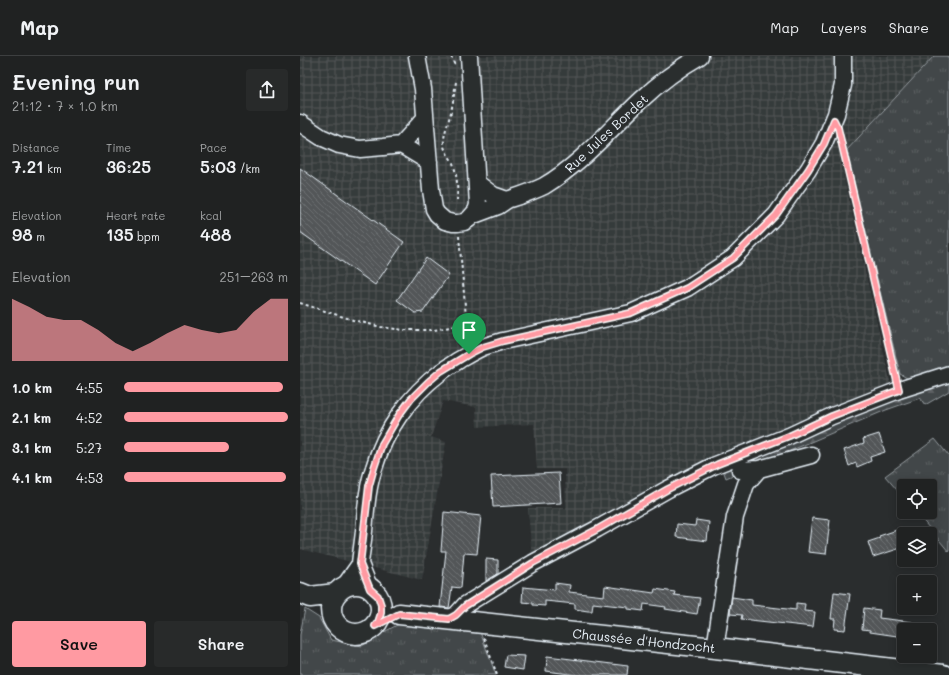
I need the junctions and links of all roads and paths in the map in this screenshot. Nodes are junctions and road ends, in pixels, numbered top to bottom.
1 (417, 56) edge
2 (451, 56) edge
3 (469, 56) edge
4 (700, 56) edge
5 (843, 56) edge
6 (457, 71) dead end
7 (458, 78) dead end
8 (425, 118) junction
9 (834, 120) junction
10 (300, 123) edge
11 (401, 145) junction
12 (429, 162) junction
13 (477, 183) junction
14 (457, 200) dead end
15 (507, 200) junction
16 (474, 215) junction
17 (458, 223) junction
18 (300, 302) edge
19 (466, 324) junction
20 (469, 354) junction
21 (949, 374) edge
22 (899, 390) junction
23 (811, 455) dead end
24 (759, 469) junction
25 (740, 470) dead end
26 (360, 564) junction
27 (340, 591) junction
28 (374, 594) junction
29 (305, 595) edge
30 (399, 614) junction
31 (332, 618) junction
32 (449, 619) junction
33 (479, 622) junction
34 (375, 626) junction
35 (715, 648) junction
36 (497, 675) edge
37 (943, 675) edge

1 - 8 street
2 - 6 path
3 - 13 street
4 - 15 street, Rue Jules Bordet
5 - 9 street
7 - 14 path
8 - 11 street
8 - 12 street
9 - 20 street
9 - 22 path
10 - 11 street
11 - 12 street
12 - 17 street
13 - 15 street
13 - 16 street
15 - 16 street, Rue Jules Bordet
16 - 17 street, Rue Jules Bordet
17 - 19 path
18 - 19 path
19 - 20 path
20 - 26 street
21 - 22 street
22 - 32 street
23 - 24 street
24 - 25 street
24 - 35 street
26 - 27 street
26 - 28 street
27 - 28 main road
27 - 29 main road
27 - 31 main road
28 - 30 main road
28 - 34 main road
29 - 31 main road
30 - 32 main road, Chaussée d'Hondzocht
30 - 34 main road
31 - 34 main road
32 - 33 main road, Chaussée d'Hondzocht
33 - 35 main road, Chaussée d'Hondzocht
33 - 36 path
35 - 37 main road, Chaussée d'Hondzocht

